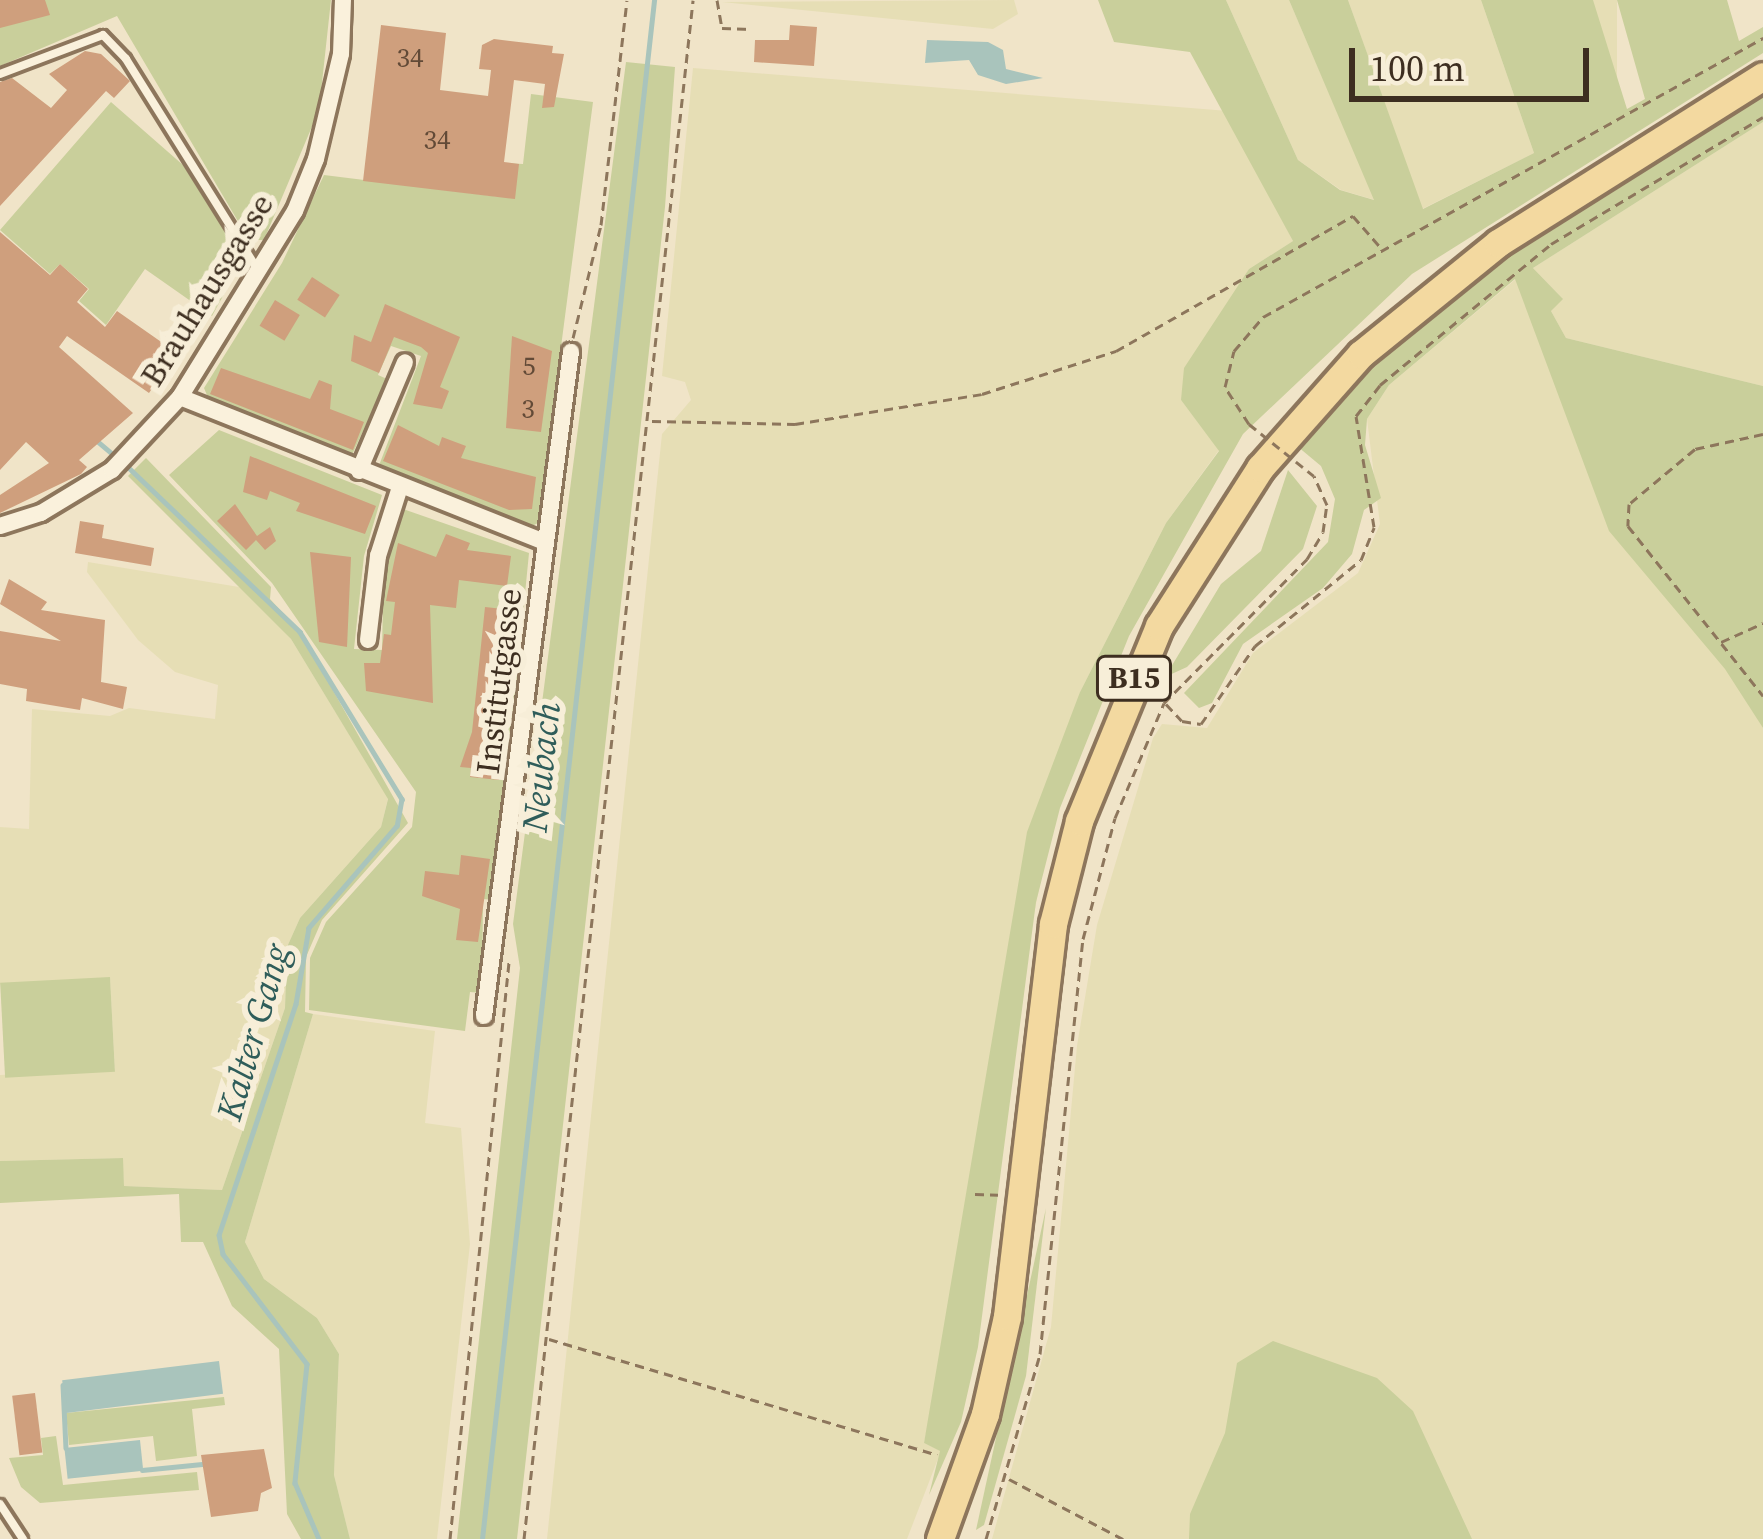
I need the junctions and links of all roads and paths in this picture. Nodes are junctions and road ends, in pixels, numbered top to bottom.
1 (343, 0) edge
2 (627, 0) edge
3 (693, 0) edge
4 (717, 0) edge
5 (751, 29) dead end
6 (1763, 38) edge
7 (0, 74) edge
8 (1763, 76) edge
9 (1763, 117) edge
10 (1381, 248) junction
11 (258, 271) junction
12 (571, 352) joint
13 (405, 362) dead end
14 (180, 397) junction
15 (652, 421) junction
16 (1763, 434) edge
17 (359, 471) junction
18 (400, 488) junction
19 (0, 526) edge
20 (546, 543) junction
21 (1763, 622) edge
22 (368, 640) dead end
23 (1718, 644) junction
24 (1763, 696) edge
25 (1164, 703) junction
26 (507, 947) dead end
27 (484, 1016) dead end
28 (975, 1194) dead end
29 (1000, 1195) dead end
30 (1039, 1197) dead end
31 (1060, 1198) junction
32 (549, 1339) junction
33 (937, 1455) dead end
34 (1007, 1478) junction
35 (0, 1504) edge
36 (22, 1539) edge
37 (450, 1539) edge
38 (524, 1539) edge
39 (940, 1539) edge
40 (986, 1539) edge
41 (1123, 1539) edge

1 - 11 street, Brauhausgasse
2 - 12 path
3 - 15 path
4 - 5 path
6 - 10 path
7 - 11 lane
8 - 39 main road, B15
9 - 25 path
10 - 15 path
10 - 25 path, bridge
11 - 14 street, Brauhausgasse
12 - 20 street, Institutgasse
13 - 17 street
14 - 17 street
14 - 19 street, Brauhausgasse
15 - 32 path
16 - 23 path
17 - 18 street
18 - 20 street
18 - 22 street
20 - 27 street, Institutgasse
21 - 23 path
23 - 24 path
25 - 31 path
26 - 37 path
28 - 29 path
30 - 31 path
31 - 34 path
32 - 33 path
32 - 38 path
34 - 40 path
34 - 41 path
35 - 36 lane

